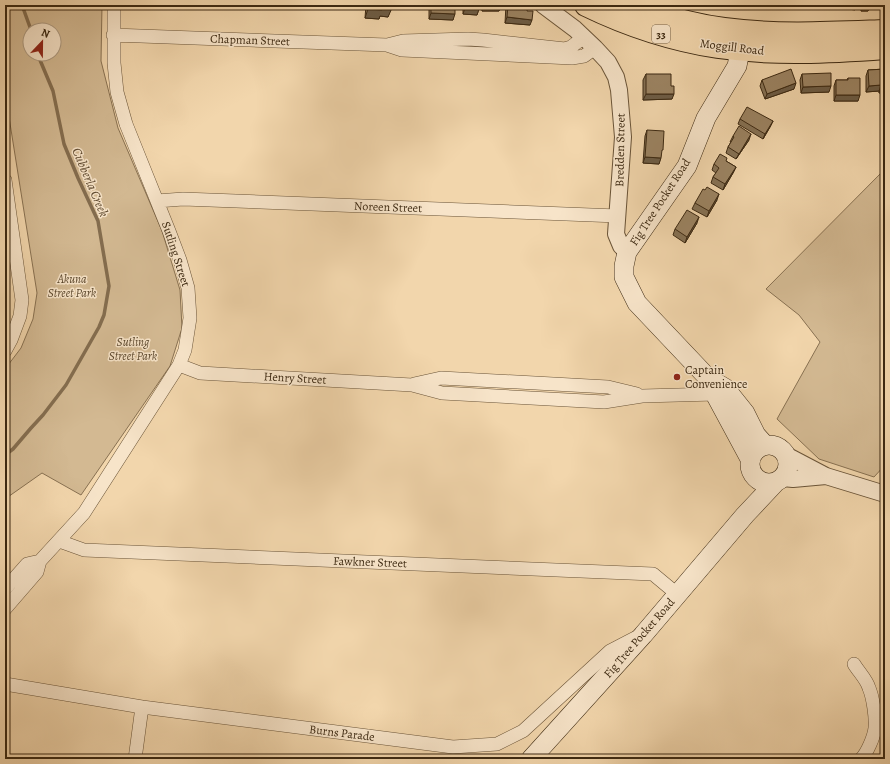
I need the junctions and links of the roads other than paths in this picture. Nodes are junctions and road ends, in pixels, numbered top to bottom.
1 (114, 5) edge
2 (543, 5) edge
3 (586, 5) edge
4 (632, 5) edge
5 (885, 31) edge
6 (114, 35) junction
7 (584, 37) junction
8 (742, 40) junction
9 (387, 45) junction
10 (596, 48) junction
11 (885, 48) edge
12 (5, 180) edge
13 (157, 202) junction
14 (618, 216) junction
15 (627, 252) junction
16 (5, 351) edge
17 (179, 365) junction
18 (716, 387) junction
19 (765, 445) junction
20 (786, 455) junction
21 (750, 466) junction
22 (826, 476) junction
23 (779, 480) junction
24 (885, 494) edge
25 (745, 515) junction
26 (59, 541) junction
27 (40, 561) junction
28 (5, 589) edge
29 (677, 594) junction
30 (5, 609) edge
31 (643, 635) junction
32 (854, 664) dead end
33 (5, 684) edge
34 (142, 707) junction
35 (135, 759) edge
36 (531, 759) edge
37 (861, 759) edge

1 - 6 street, Sutling Street
2 - 7 street, Bredden Street
3 - 8 highway, Moggill Road / 33
4 - 8 highway, Moggill Road / 33
5 - 8 highway, Moggill Road / 33
6 - 9 street, Chapman Street
6 - 13 street, Sutling Street
7 - 9 street, Chapman Street
7 - 10 street, Bredden Street
8 - 11 highway, Moggill Road / 33
8 - 15 main road, Fig Tree Pocket Road
9 - 10 street, Chapman Street
10 - 14 street, Bredden Street
12 - 16 street
13 - 14 street, Noreen Street
13 - 17 street, Sutling Street
14 - 15 street, Bredden Street
15 - 18 main road, Fig Tree Pocket Road
17 - 18 street, Henry Street
17 - 26 street, Sutling Street
18 - 19 main road, Fig Tree Pocket Road
18 - 21 main road, Fig Tree Pocket Road
19 - 20 main road
19 - 21 main road
20 - 22 street
20 - 23 main road
21 - 23 main road
21 - 25 main road, Fig Tree Pocket Road
22 - 23 street
22 - 24 street
23 - 25 main road, Fig Tree Pocket Road
25 - 29 main road, Fig Tree Pocket Road
26 - 27 street, Sutling Street
26 - 29 street, Fawkner Street
27 - 28 street, Sutling Street
27 - 30 street, Sutling Street
29 - 31 main road, Fig Tree Pocket Road
31 - 34 street, Burns Parade
31 - 36 main road, Fig Tree Pocket Road
32 - 37 street
33 - 34 street, Burns Parade
34 - 35 street

